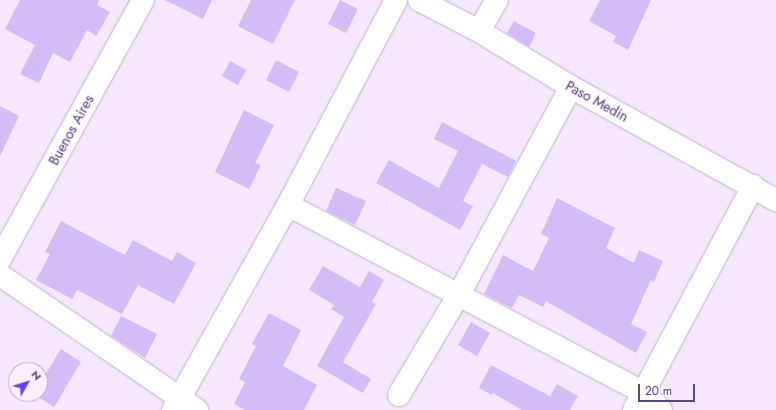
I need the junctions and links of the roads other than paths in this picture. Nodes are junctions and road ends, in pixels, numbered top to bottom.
1 (143, 0) edge
2 (396, 0) edge
3 (419, 0) edge
4 (497, 0) edge
5 (479, 31) junction
6 (571, 87) junction
7 (753, 186) junction
8 (776, 200) edge
9 (288, 205) junction
10 (0, 259) edge
11 (0, 275) edge
12 (458, 296) junction
13 (399, 395) dead end
14 (639, 402) edge
15 (183, 406) edge
16 (662, 410) edge

1 - 10 street, Buenos Aires
2 - 9 street
3 - 5 street, Paso Medin
4 - 5 street
5 - 6 street, Paso Medin
6 - 7 street, Paso Medin
6 - 12 street
7 - 8 street, Paso Medin
7 - 14 street
9 - 12 street
9 - 15 street
11 - 15 street
12 - 13 street
12 - 14 street
14 - 16 street

